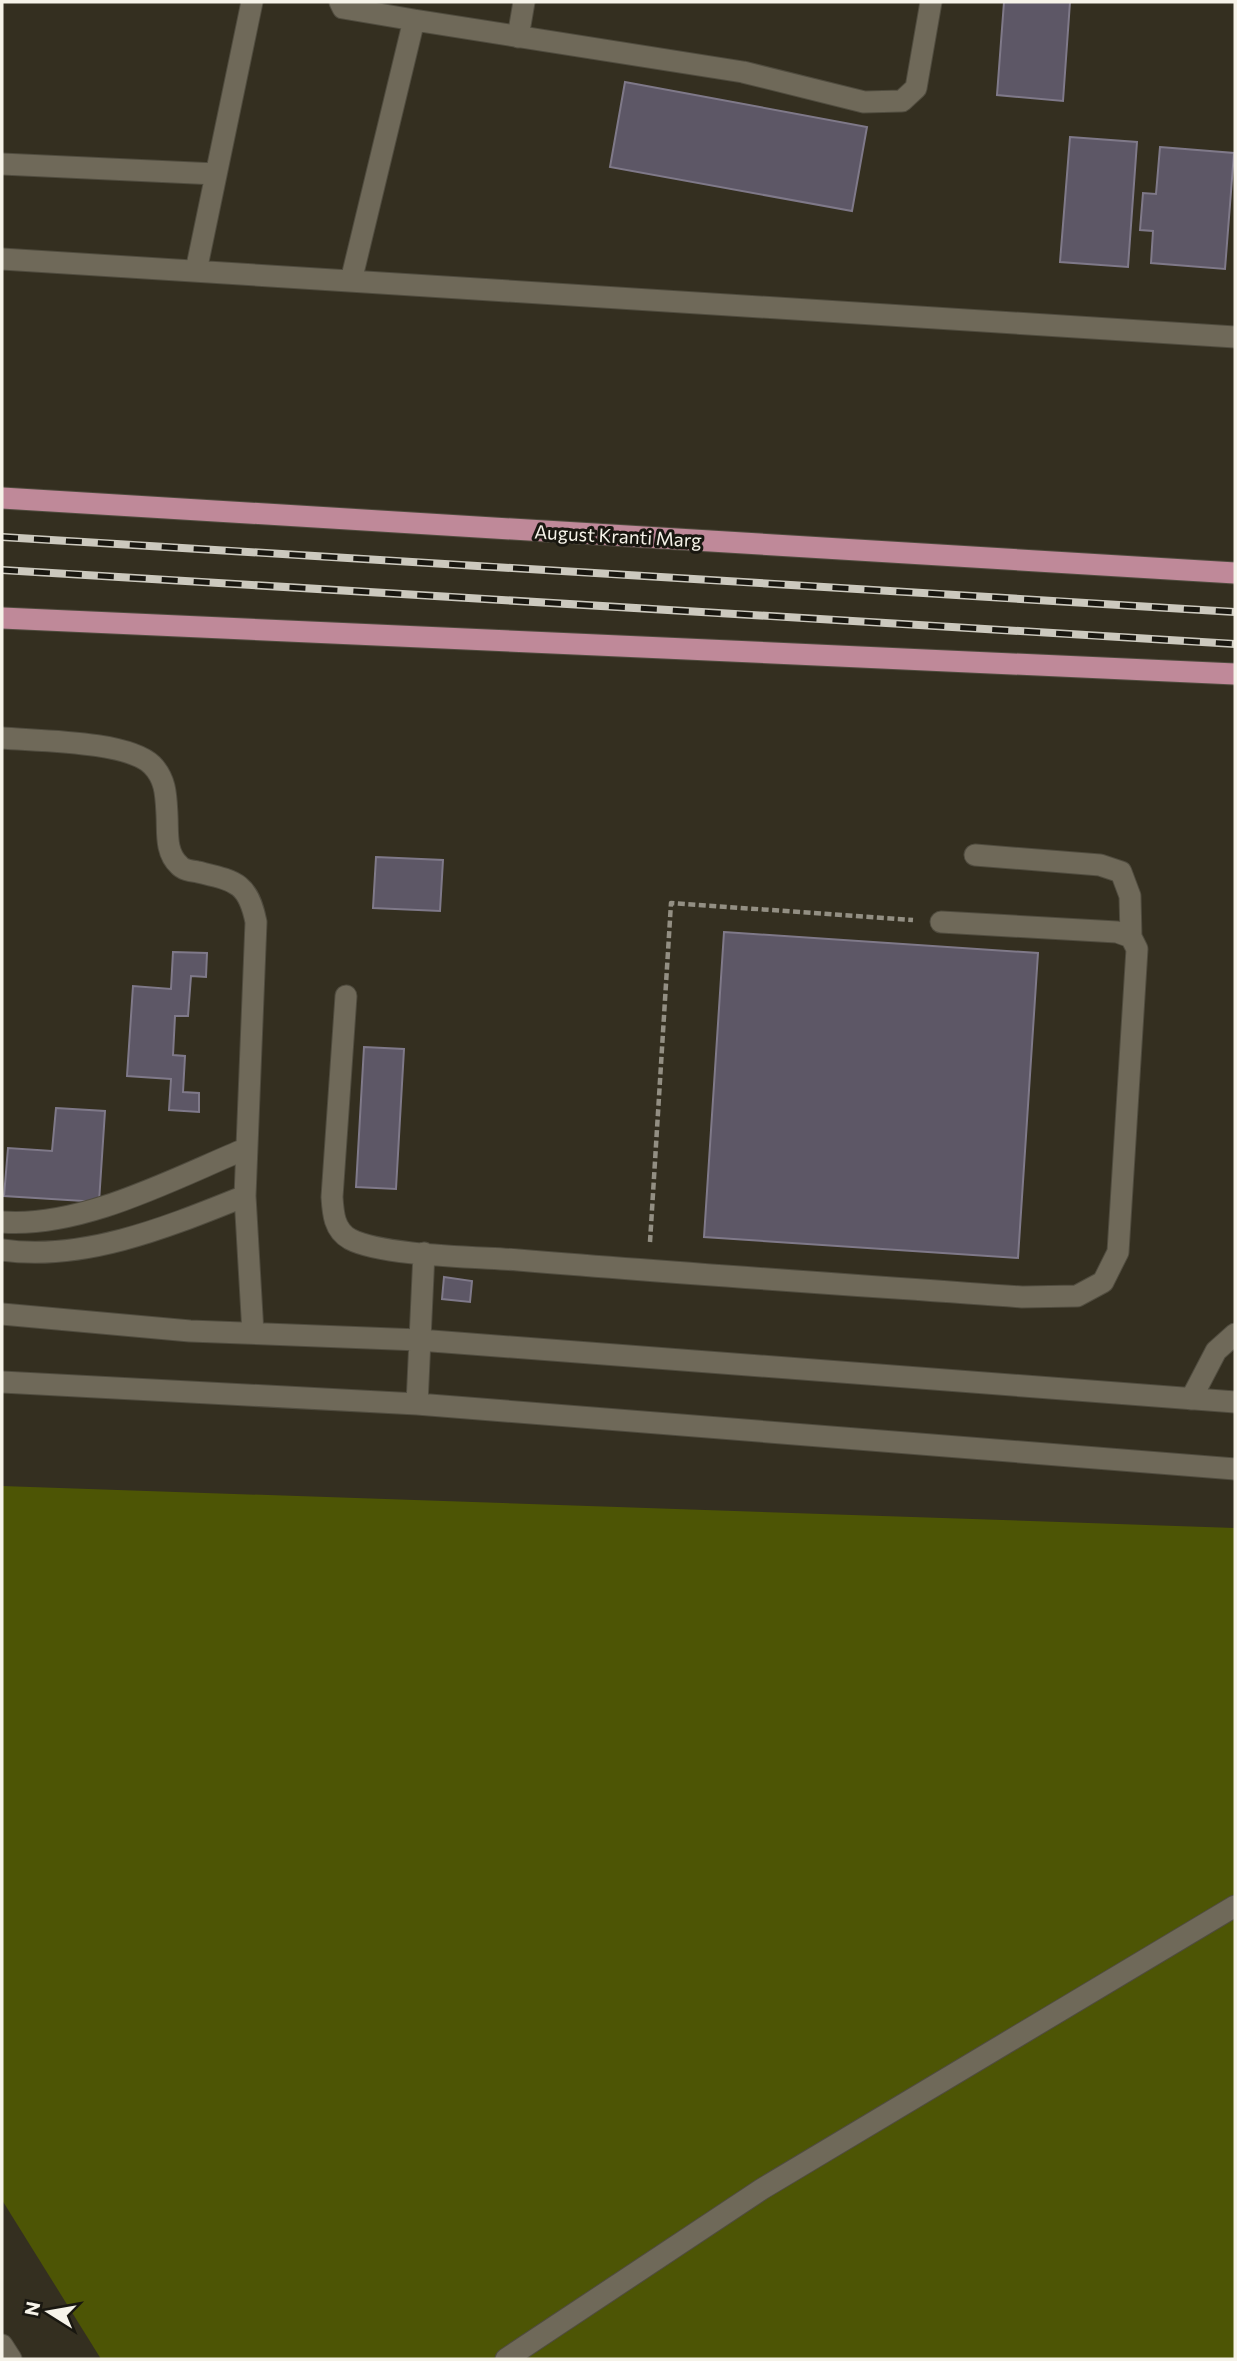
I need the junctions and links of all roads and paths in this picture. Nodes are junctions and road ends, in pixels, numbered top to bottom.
1 (252, 2) edge
2 (340, 2) edge
3 (524, 2) edge
4 (931, 2) edge
5 (414, 20) junction
6 (518, 37) junction
7 (2, 164) edge
8 (216, 174) junction
9 (2, 259) edge
10 (196, 271) junction
11 (351, 281) junction
12 (1235, 337) edge
13 (2, 498) edge
14 (1235, 573) edge
15 (2, 618) edge
16 (1235, 674) edge
17 (2, 738) edge
18 (975, 855) dead end
19 (941, 922) joint
20 (1131, 937) junction
21 (346, 996) dead end
22 (245, 1149) junction
23 (245, 1196) junction
24 (2, 1222) edge
25 (2, 1250) edge
26 (424, 1253) junction
27 (648, 1271) junction
28 (2, 1314) edge
29 (253, 1333) junction
30 (1235, 1334) edge
31 (419, 1340) junction
32 (2, 1381) edge
33 (1191, 1399) junction
34 (1235, 1402) edge
35 (417, 1404) junction
36 (1235, 1469) edge
37 (1235, 1906) edge
38 (2, 2345) edge
39 (11, 2359) edge
40 (506, 2359) edge

1 - 8 street
2 - 5 street
3 - 6 street
4 - 6 street
5 - 6 street
5 - 11 street
7 - 8 street
8 - 10 street
9 - 10 street
10 - 11 street
11 - 12 street
13 - 14 main road, August Kranti Marg
15 - 16 main road
17 - 22 street
18 - 20 street
19 - 20 street
19 - 27 path
20 - 27 street
21 - 26 street
22 - 23 street
22 - 24 street
23 - 25 street
23 - 29 street
26 - 27 street
26 - 31 street
28 - 29 street
29 - 31 street
30 - 33 street
31 - 33 street
31 - 35 street
32 - 35 street
33 - 34 street
35 - 36 street
37 - 40 street
38 - 39 street

